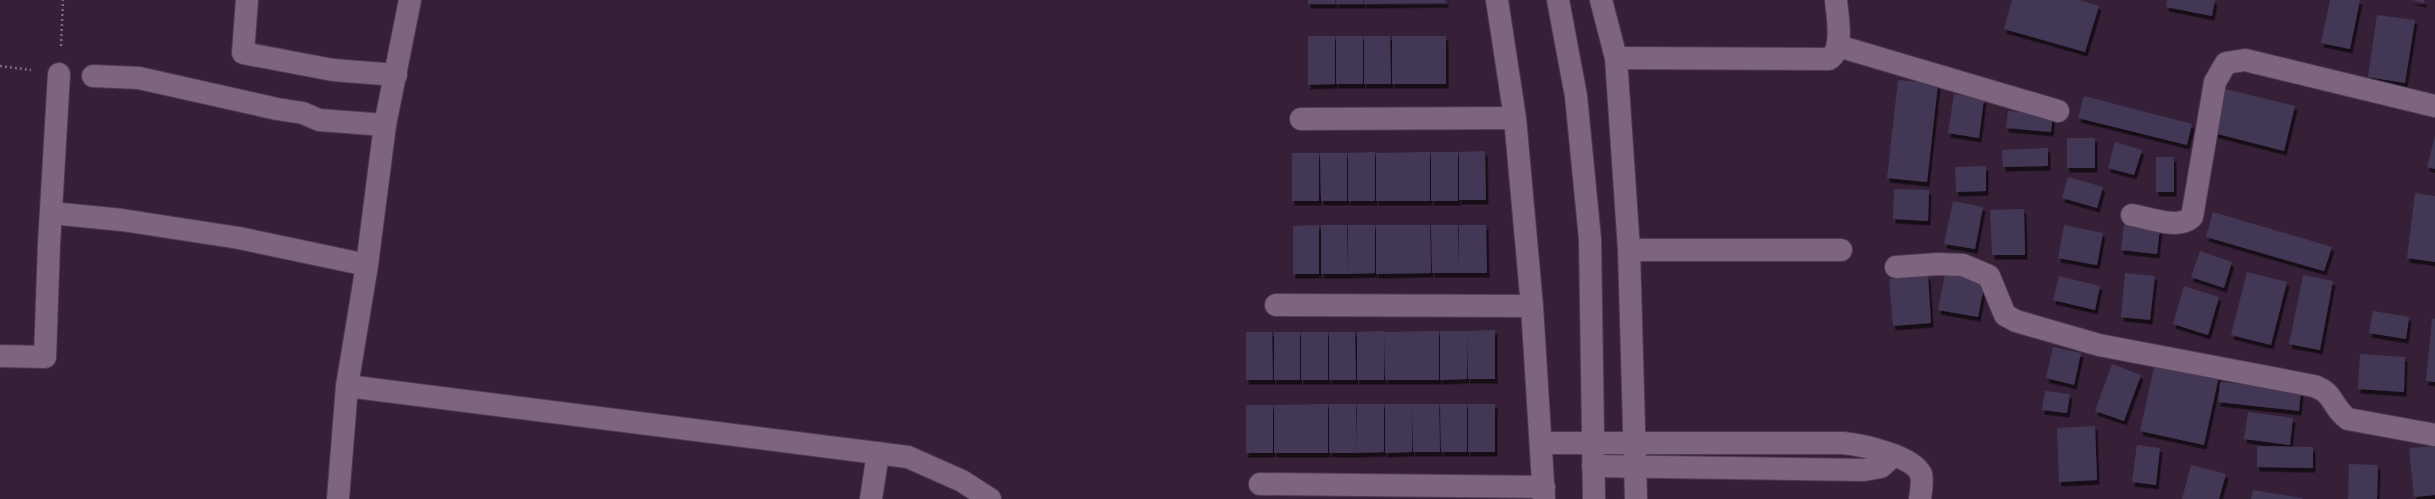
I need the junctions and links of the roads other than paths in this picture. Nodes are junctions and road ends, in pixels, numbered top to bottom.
1 (247, 0) edge
2 (410, 0) edge
3 (1496, 0) edge
4 (1558, 0) edge
5 (1601, 0) edge
6 (1836, 0) edge
7 (1838, 46) junction
8 (1616, 58) junction
9 (59, 74) road end
10 (396, 75) junction
11 (93, 76) dead end
12 (2435, 106) edge
13 (2058, 110) dead end
14 (1515, 118) junction
15 (1301, 119) dead end
16 (385, 125) junction
17 (51, 213) junction
18 (2132, 215) dead end
19 (1629, 250) junction
20 (1841, 250) dead end
21 (367, 265) junction
22 (1896, 267) dead end
23 (1276, 305) dead end
24 (1532, 306) junction
25 (0, 356) edge
26 (347, 386) junction
27 (2435, 435) edge
28 (1541, 443) junction
29 (1634, 443) junction
30 (1592, 444) junction
31 (878, 453) junction
32 (1893, 456) junction
33 (1593, 466) junction
34 (1635, 466) junction
35 (1260, 484) dead end
36 (1544, 493) edge
37 (338, 499) edge
38 (871, 499) edge
39 (990, 499) edge
40 (1594, 499) edge
41 (1636, 499) edge
42 (1920, 499) edge

1 - 10 street
2 - 10 street
3 - 14 street
4 - 30 street
5 - 8 street
6 - 7 street
7 - 8 street
7 - 13 street
8 - 19 street
9 - 17 street
10 - 16 street
11 - 16 street
12 - 18 street
14 - 15 street
14 - 24 street
16 - 21 street
17 - 21 street
17 - 25 street
19 - 20 street
19 - 29 street
21 - 26 street
22 - 27 street
23 - 24 street
24 - 28 street
26 - 31 street
26 - 37 street
28 - 30 street
28 - 36 street
29 - 30 street
29 - 32 street
29 - 34 street
30 - 33 street
31 - 38 street
31 - 39 street
32 - 34 street
32 - 42 street
33 - 34 street
33 - 40 street
34 - 41 street
35 - 36 street

